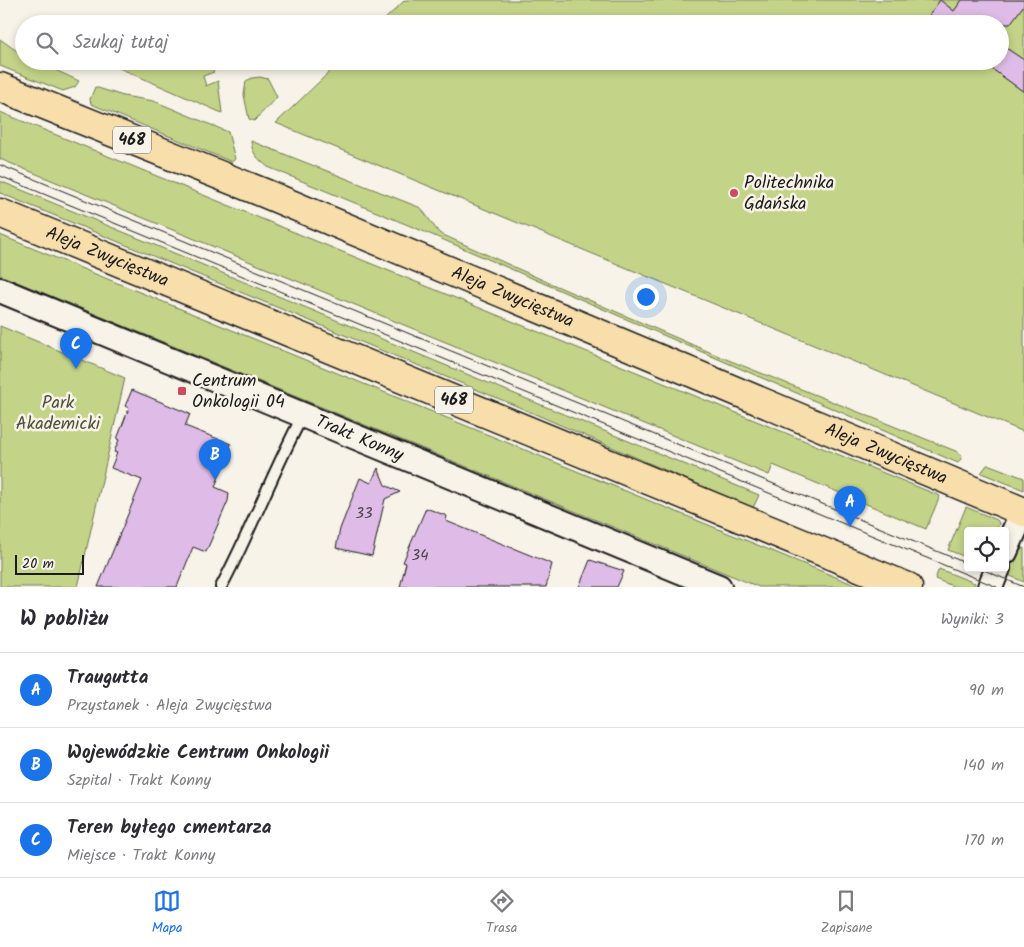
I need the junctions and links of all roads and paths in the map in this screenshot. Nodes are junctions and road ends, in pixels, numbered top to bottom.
1 (0, 86) edge
2 (0, 213) edge
3 (0, 290) edge
4 (303, 415) junction
5 (1023, 512) edge
6 (1009, 543) edge
7 (996, 572) edge
8 (221, 587) edge
9 (719, 587) edge
10 (908, 587) edge
11 (990, 587) edge

1 - 5 main road, Aleja Zwycięstwa / 468
2 - 10 main road, Aleja Zwycięstwa / 468
3 - 4 street, Trakt Konny
4 - 8 lane
4 - 9 street, Trakt Konny
5 - 6 street
7 - 11 street

